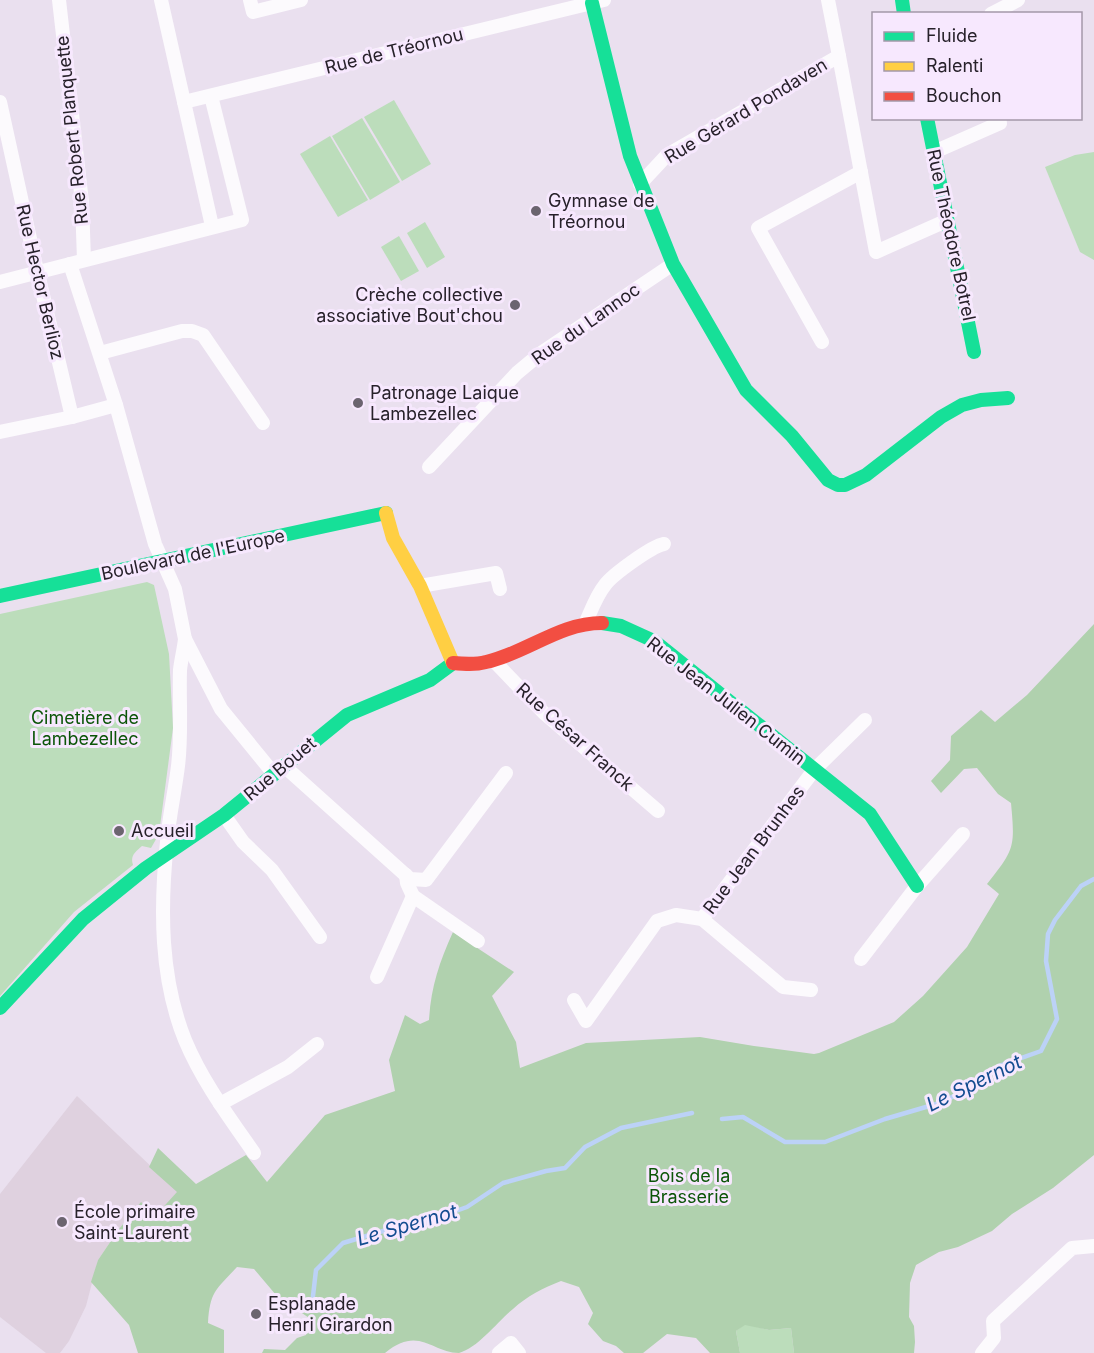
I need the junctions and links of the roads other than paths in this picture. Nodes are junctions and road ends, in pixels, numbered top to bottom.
1 (59, 0) edge
2 (161, 0) edge
3 (250, 0) edge
4 (301, 0) edge
5 (828, 0) edge
6 (1018, 0) edge
7 (598, 1) edge
8 (562, 5) edge
9 (995, 12) edge
10 (839, 56) junction
11 (211, 96) junction
12 (0, 102) edge
13 (184, 102) junction
14 (927, 120) edge
15 (999, 120) edge
16 (3, 132) edge
17 (934, 153) junction
18 (861, 172) junction
19 (640, 184) junction
20 (948, 219) junction
21 (212, 226) junction
22 (84, 260) junction
23 (70, 264) junction
24 (673, 264) junction
25 (37, 273) junction
26 (0, 282) edge
27 (822, 342) dead end
28 (974, 352) dead end
29 (100, 353) junction
30 (1008, 398) dead end
31 (116, 405) junction
32 (72, 417) junction
33 (263, 423) dead end
34 (0, 432) edge
35 (429, 467) dead end
36 (664, 544) dead end
37 (165, 562) junction
38 (420, 586) junction
39 (500, 589) dead end
40 (0, 596) edge
41 (585, 624) junction
42 (185, 639) junction
43 (494, 661) junction
44 (453, 663) junction
45 (865, 720) dead end
46 (279, 770) junction
47 (814, 770) junction
48 (506, 773) dead end
49 (658, 811) dead end
50 (224, 815) junction
51 (963, 834) dead end
52 (166, 855) junction
53 (406, 875) junction
54 (917, 886) junction
55 (413, 896) junction
56 (702, 919) junction
57 (320, 938) dead end
58 (478, 941) dead end
59 (861, 959) dead end
60 (377, 977) dead end
61 (811, 990) dead end
62 (574, 1000) dead end
63 (0, 1008) edge
64 (317, 1044) dead end
65 (220, 1104) junction
66 (254, 1153) dead end
67 (1094, 1246) edge
68 (499, 1353) edge
69 (519, 1353) edge
70 (982, 1353) edge

1 - 22 street, Rue Robert Planquette
2 - 13 street
3 - 4 street
5 - 10 street, Rue Gérard Pondaven
6 - 9 street
7 - 8 street, Rue de Tréornou
7 - 19 street
8 - 11 street, Rue de Tréornou
10 - 18 street
10 - 19 street, Rue Gérard Pondaven
11 - 13 street, Rue de Tréornou
11 - 21 street
12 - 16 street, Rue Hector Berlioz
13 - 21 street
14 - 17 street, Rue Théodore Botrel
15 - 17 street
16 - 25 street, Rue Hector Berlioz
17 - 20 street, Rue Théodore Botrel
18 - 20 street
18 - 27 street
19 - 24 street
20 - 28 street, Rue Théodore Botrel
21 - 22 street
22 - 23 street
23 - 25 street
23 - 29 street, Rue Hector Berlioz
24 - 30 street
24 - 35 street, Rue du Lannoc
25 - 26 street
25 - 32 street, Rue Hector Berlioz
29 - 31 street, Rue Hector Berlioz
29 - 33 street
31 - 32 street
31 - 37 street, Rue Hector Berlioz
32 - 34 street
36 - 41 street
37 - 38 street, Boulevard de l'Europe
37 - 40 street, Boulevard de l'Europe
37 - 42 street, Rue Hector Berlioz
38 - 39 street
38 - 44 street
41 - 43 street, Rue Jean Julien Cumin
41 - 47 street, Rue Jean Julien Cumin
42 - 46 street
42 - 52 street
43 - 44 street, Rue Jean Julien Cumin
43 - 49 street, Rue César Franck
44 - 46 street, Rue Bouet
45 - 47 street, Rue Jean Brunhes
46 - 50 street, Rue Bouet
46 - 53 street
47 - 54 street, Rue Jean Julien Cumin
47 - 56 street, Rue Jean Brunhes
48 - 53 street
50 - 52 street, Rue Bouet
50 - 57 street
51 - 54 street
52 - 63 street, Rue Bouet
52 - 65 street
53 - 55 street
54 - 59 street
55 - 58 street
55 - 60 street
56 - 61 street
56 - 62 street, Rue Jean Brunhes
64 - 65 street
65 - 66 street
67 - 70 street
68 - 69 street

